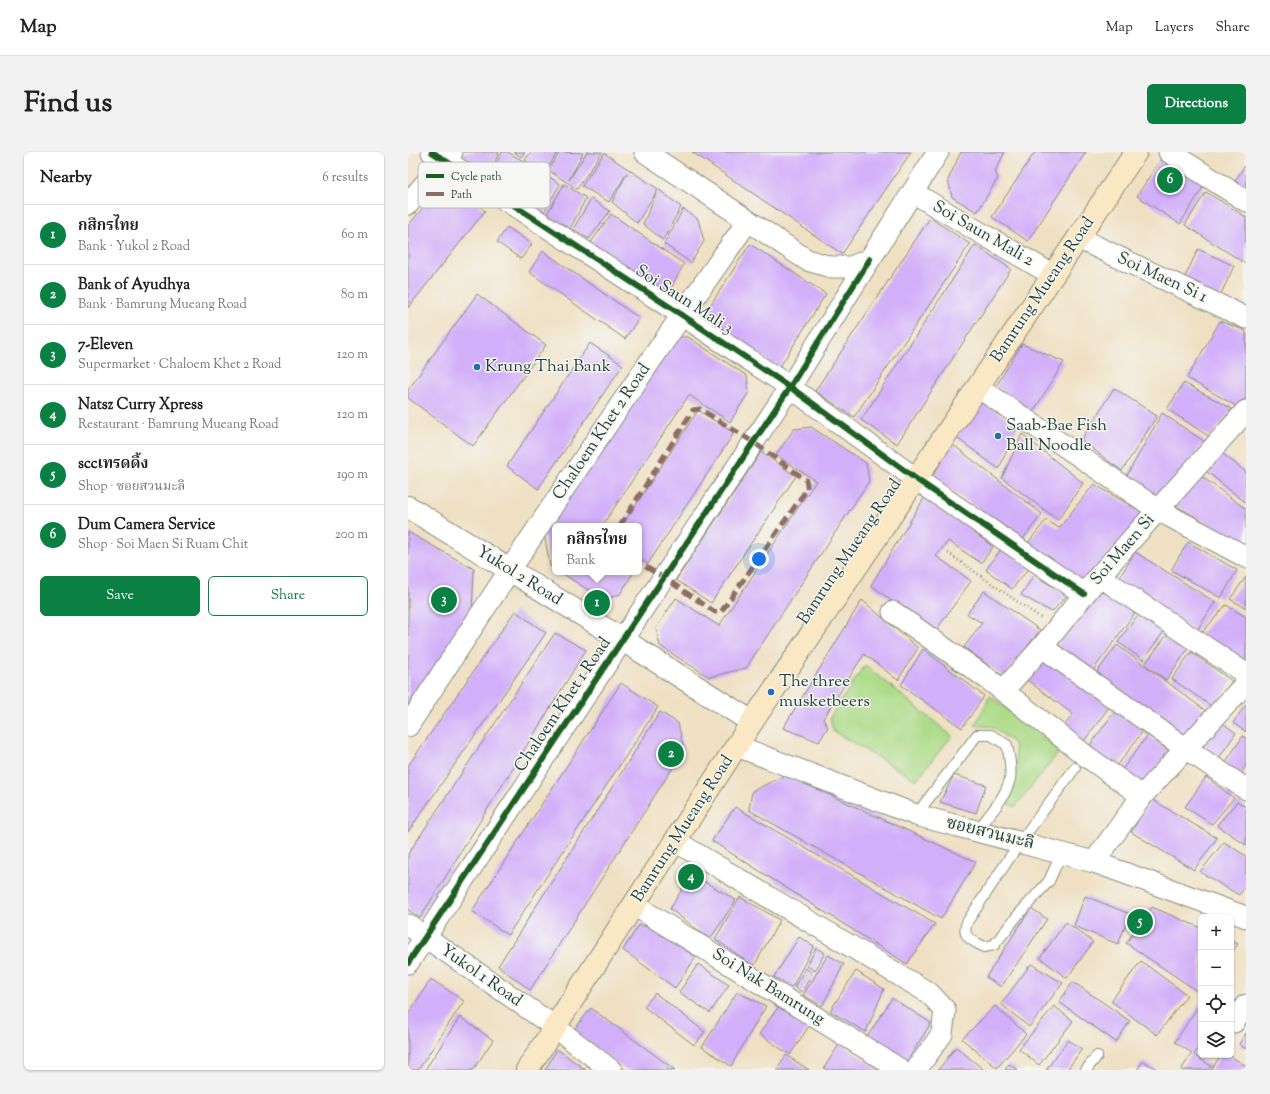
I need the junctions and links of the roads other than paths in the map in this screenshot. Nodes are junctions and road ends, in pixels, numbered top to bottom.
1 (645, 152) edge
2 (667, 152) edge
3 (938, 152) edge
4 (1136, 152) edge
5 (1169, 152) edge
6 (443, 155) edge
7 (453, 162) edge
8 (674, 172) junction
9 (418, 190) edge
10 (914, 193) junction
11 (1246, 201) edge
12 (408, 204) edge
13 (522, 208) edge
14 (748, 221) junction
15 (1078, 238) junction
16 (870, 259) junction
17 (1053, 275) junction
18 (682, 315) junction
19 (1246, 318) edge
20 (790, 387) junction
21 (978, 387) junction
22 (1246, 411) edge
23 (916, 479) junction
24 (408, 507) edge
25 (1158, 510) junction
26 (1246, 557) edge
27 (510, 570) junction
28 (1099, 576) junction
29 (1084, 594) junction
30 (893, 612) dead end
31 (623, 640) junction
32 (1042, 647) junction
33 (1246, 674) edge
34 (1246, 683) edge
35 (1004, 691) junction
36 (752, 722) junction
37 (408, 726) edge
38 (737, 746) junction
39 (1185, 748) junction
40 (1075, 768) dead end
41 (1246, 788) edge
42 (1142, 796) junction
43 (916, 815) junction
44 (976, 832) junction
45 (675, 841) junction
46 (1020, 842) junction
47 (1062, 852) junction
48 (1094, 862) junction
49 (634, 905) junction
50 (1246, 917) edge
51 (408, 925) edge
52 (426, 937) junction
53 (408, 963) edge
54 (1246, 1005) edge
55 (1234, 1022) dead end
56 (555, 1027) junction
57 (1097, 1056) dead end
58 (527, 1070) edge
59 (611, 1070) edge
60 (901, 1070) edge
61 (916, 1070) edge
62 (1086, 1070) edge

1 - 8 street
2 - 8 street
3 - 10 street, Chaloem Khet 1 Road
4 - 15 main road, Bamrung Mueang Road
5 - 11 street
6 - 7 street, Soi Saun Mali 3
8 - 14 street
9 - 12 street
10 - 16 street, Chaloem Khet 1 Road
10 - 17 street, Soi Saun Mali 2
13 - 18 street, Soi Saun Mali 3
14 - 16 street
14 - 18 street, Chaloem Khet 2 Road
15 - 17 main road, Bamrung Mueang Road
15 - 19 street, Soi Maen Si 1
16 - 20 street, Chaloem Khet 1 Road
17 - 21 main road, Bamrung Mueang Road
18 - 20 street, Soi Saun Mali 3
18 - 27 street, Chaloem Khet 2 Road
20 - 23 street, Soi Saun Mali 3
20 - 31 street, Chaloem Khet 1 Road
21 - 23 main road, Bamrung Mueang Road
21 - 25 street
22 - 25 street, Soi Maen Si
23 - 29 street, Soi Saun Mali 3
23 - 36 main road, Bamrung Mueang Road
24 - 27 street, Yukol 2 Road
25 - 26 street
25 - 28 street, Soi Maen Si
27 - 31 street, Yukol 2 Road
27 - 37 street, Chaloem Khet 2 Road
28 - 29 street, Soi Maen Si
28 - 33 street
29 - 32 street, Soi Maen Si
30 - 35 street
31 - 36 street, Yukol 2 Road
31 - 52 street, Chaloem Khet 1 Road
32 - 35 street, Soi Maen Si
32 - 39 street
34 - 39 street
35 - 42 street
36 - 38 main road, Bamrung Mueang Road
38 - 43 street, ซอยสวนมะลิ
38 - 45 main road, Bamrung Mueang Road
39 - 41 street
39 - 42 street
40 - 46 lane
42 - 48 street
43 - 44 street, ซอยสวนมะลิ
43 - 44 lane
44 - 46 street, ซอยสวนมะลิ
45 - 49 main road, Bamrung Mueang Road
45 - 61 street
46 - 47 street, ซอยสวนมะลิ
46 - 47 lane
47 - 48 street, ซอยสวนมะลิ
48 - 50 street, ซอยสวนมะลิ
49 - 56 main road, Bamrung Mueang Road
49 - 60 street, Soi Nak Bamrung
51 - 52 street, Yukol 1 Road
52 - 53 street, Chaloem Khet 1 Road
52 - 56 street, Yukol 1 Road
54 - 55 street
56 - 58 main road, Bamrung Mueang Road
56 - 59 street, Yukol 1 Road
57 - 62 lane

